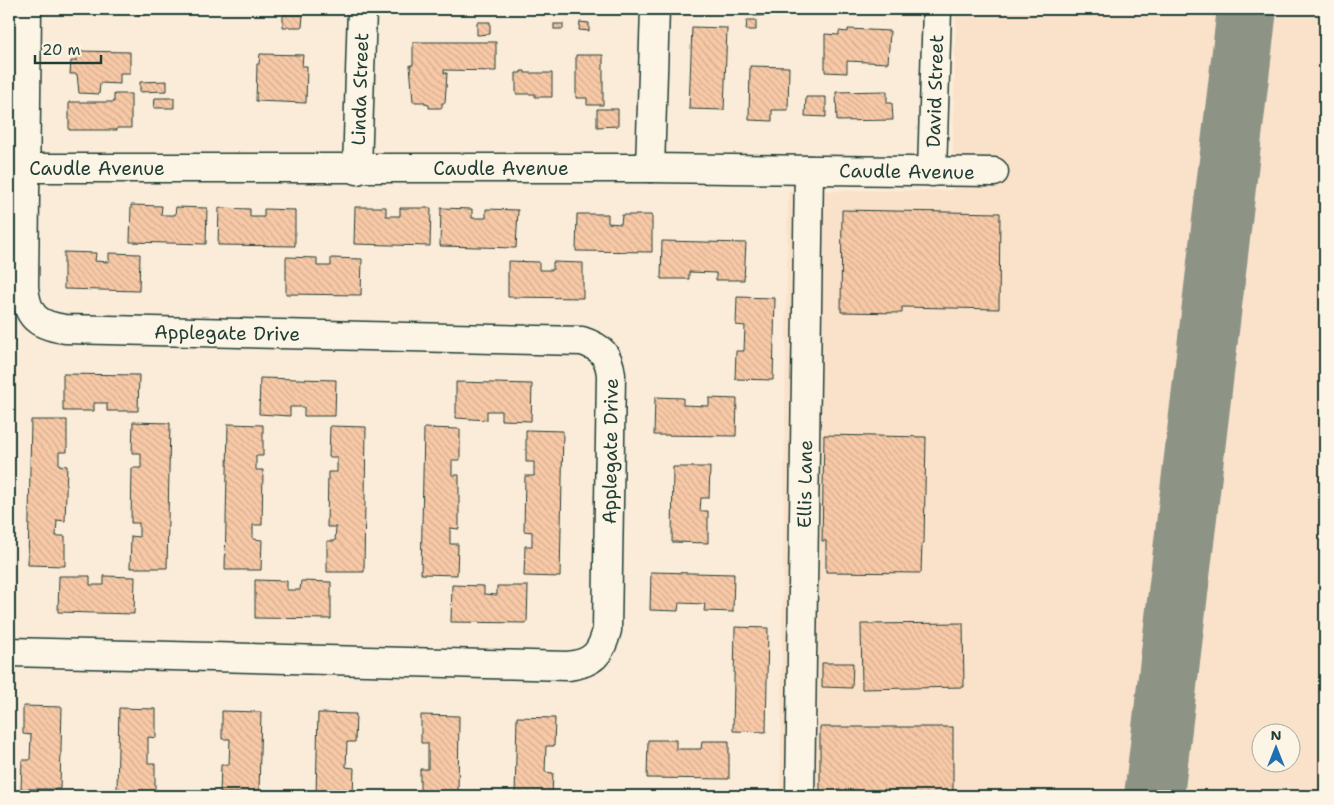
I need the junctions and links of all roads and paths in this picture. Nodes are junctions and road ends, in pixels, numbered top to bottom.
1 (27, 9) edge
2 (362, 9) edge
3 (655, 9) edge
4 (937, 9) edge
5 (17, 168) edge
6 (650, 168) junction
7 (357, 170) junction
8 (809, 170) junction
9 (932, 172) junction
10 (994, 172) dead end
11 (9, 652) edge
12 (800, 796) edge

1 - 5 street, Applegate Drive
2 - 7 street, Linda Street
3 - 6 street
4 - 9 street, David Street
5 - 7 street, Caudle Avenue
5 - 11 street, Applegate Drive
6 - 7 street, Caudle Avenue
6 - 8 street, Caudle Avenue
8 - 9 street, Caudle Avenue
8 - 12 street, Ellis Lane
9 - 10 street, Caudle Avenue

